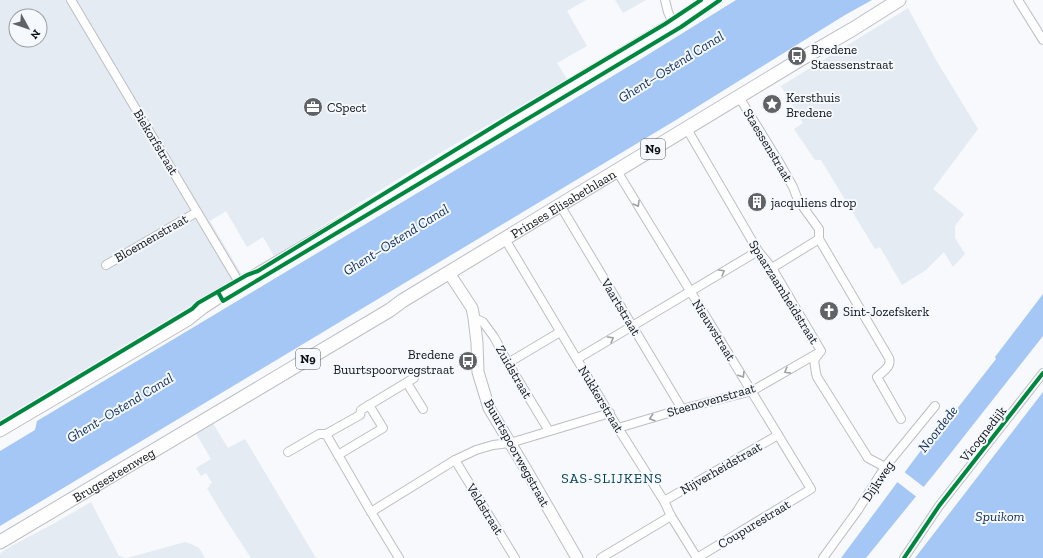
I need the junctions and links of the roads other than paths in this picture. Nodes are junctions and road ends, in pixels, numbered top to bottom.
1 (71, 0) edge
2 (664, 0) edge
3 (708, 0) edge
4 (899, 0) edge
5 (1018, 0) edge
6 (673, 23) junction
7 (1043, 40) edge
8 (739, 97) junction
9 (687, 129) junction
10 (617, 171) junction
11 (560, 205) junction
12 (197, 212) junction
13 (505, 239) junction
14 (819, 239) junction
15 (758, 251) junction
16 (106, 265) dead end
17 (772, 268) junction
18 (449, 273) junction
19 (240, 284) junction
20 (690, 291) junction
21 (474, 318) junction
22 (632, 326) junction
23 (560, 332) junction
24 (821, 351) junction
25 (577, 359) junction
26 (508, 363) junction
27 (1043, 373) edge
28 (752, 391) junction
29 (369, 405) junction
30 (936, 406) dead end
31 (226, 407) joint
32 (422, 409) dead end
33 (682, 409) junction
34 (610, 413) junction
35 (901, 419) dead end
36 (618, 428) junction
37 (0, 431) edge
38 (550, 431) junction
39 (326, 434) junction
40 (778, 435) junction
41 (510, 443) junction
42 (288, 452) dead end
43 (338, 455) junction
44 (455, 460) junction
45 (886, 466) junction
46 (811, 489) joint
47 (664, 501) junction
48 (371, 512) junction
49 (671, 516) junction
50 (0, 542) edge
51 (399, 558) edge
52 (515, 558) edge
53 (578, 558) edge
54 (601, 558) edge
55 (697, 558) edge
56 (823, 558) edge
57 (904, 558) edge

1 - 12 street, Biekorfstraat
2 - 6 street
3 - 6 street
4 - 8 main road, Prinses Elisabethlaan / N9
5 - 7 street
6 - 19 street
8 - 9 main road, Prinses Elisabethlaan / N9
8 - 14 street, Staessenstraat
9 - 10 main road, Prinses Elisabethlaan / N9
9 - 15 street, Spaarzaamheidstraat
10 - 11 main road, Prinses Elisabethlaan / N9
10 -> 20 street, Nieuwstraat
11 - 13 main road, Prinses Elisabethlaan / N9
11 - 22 street, Vaartstraat
12 - 16 street, Bloemenstraat
12 - 19 street, Biekorfstraat
13 - 18 main road, Prinses Elisabethlaan / N9
13 - 23 street, Nukkerstraat
14 - 17 street
14 - 35 street, Staessenstraat
15 - 17 street, Spaarzaamheidstraat
20 -> 15 street
17 - 24 street, Spaarzaamheidstraat
18 - 21 street, Buurtspoorwegstraat
18 - 31 main road, Prinses Elisabethlaan / N9
19 - 37 street
20 - 22 street
20 -> 28 street, Nieuwstraat
21 - 26 street, Zuidstraat
21 - 41 street, Buurtspoorwegstraat
25 -> 22 street
22 - 33 street, Vaartstraat
23 - 25 street, Nukkerstraat
23 - 26 street
24 -> 28 street, Steenovenstraat
24 - 45 street, Spaarzaamheidstraat
25 - 34 street, Nukkerstraat
26 - 38 street, Zuidstraat
27 - 57 street, Vicognedijk
28 - 33 street, Steenovenstraat
28 - 40 street, Nieuwstraat
29 - 32 street
29 - 39 street
29 - 43 street
30 - 45 street, Dijkweg
31 - 50 main road, Brugsesteenweg / N9
33 -> 36 street, Steenovenstraat
34 - 36 street, Nukkerstraat
34 - 38 street
36 - 47 street, Nukkerstraat
38 - 41 street
39 - 42 street
39 - 43 street
40 - 46 street, Nieuwstraat
40 - 47 street, Nijverheidstraat
41 - 44 street
41 - 53 street, Buurtspoorwegstraat
43 - 48 street
44 - 48 street
44 - 52 street, Veldstraat
45 - 56 street, Dijkweg
46 - 55 street, Coupurestraat
47 - 49 street, Nukkerstraat
48 - 51 street
49 - 54 street
49 - 55 street, Nukkerstraat

